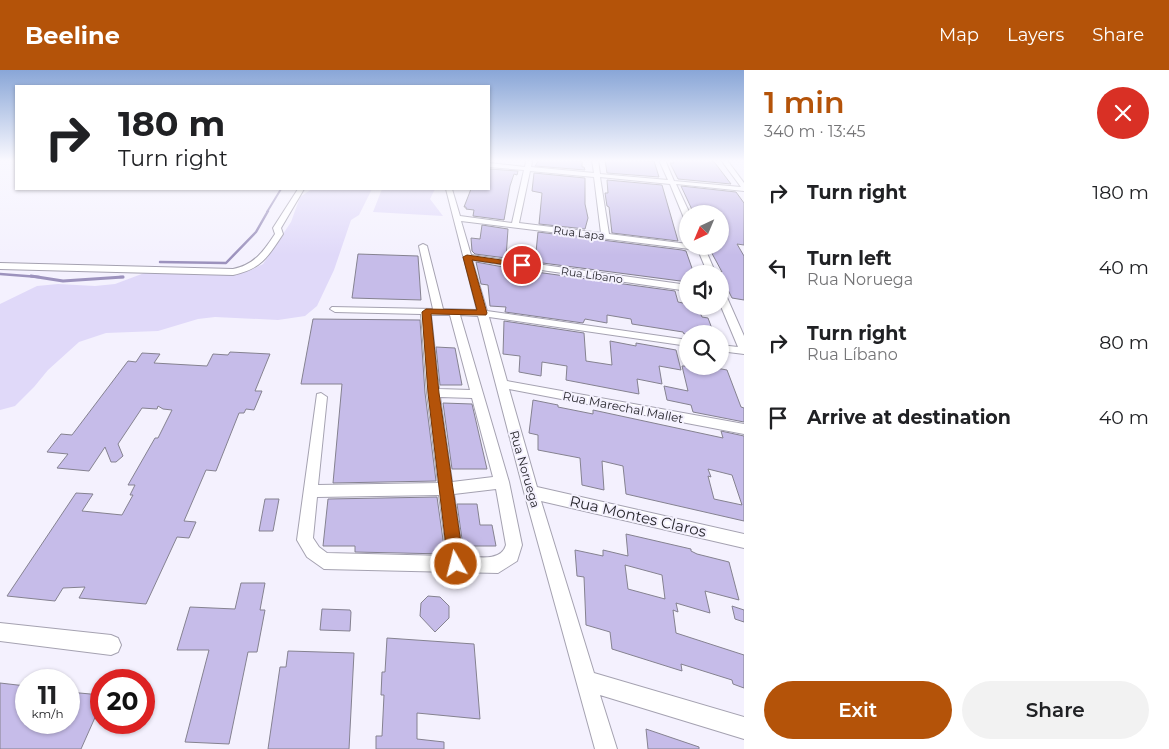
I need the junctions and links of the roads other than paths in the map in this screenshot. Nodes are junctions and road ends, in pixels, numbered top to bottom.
1 (299, 192) edge
2 (450, 192) edge
3 (522, 192) edge
4 (599, 192) edge
5 (676, 192) edge
6 (682, 205) edge
7 (457, 218) junction
8 (515, 225) junction
9 (605, 236) junction
10 (679, 245) edge
11 (423, 246) dead end
12 (467, 257) junction
13 (0, 266) edge
14 (679, 287) edge
15 (335, 310) dead end
16 (426, 312) junction
17 (440, 312) junction
18 (454, 312) junction
19 (482, 313) junction
20 (729, 314) edge
21 (679, 342) edge
22 (729, 349) edge
23 (744, 350) edge
24 (502, 384) junction
25 (433, 393) junction
26 (477, 394) junction
27 (321, 397) dead end
28 (744, 429) edge
29 (502, 482) junction
30 (445, 489) junction
31 (311, 491) junction
32 (531, 492) junction
33 (744, 541) edge
34 (456, 564) junction
35 (0, 632) edge
36 (111, 645) dead end
37 (586, 681) junction
38 (744, 728) edge
39 (606, 749) edge

1 - 13 street
2 - 7 street, Rua Noruega
3 - 8 street
4 - 9 street
5 - 6 street
7 - 8 street, Rua Lapa
7 - 12 street, Rua Noruega
8 - 9 street, Rua Lapa
9 - 10 street, Rua Lapa
11 - 17 street
12 - 14 street, Rua Líbano
12 - 19 street, Rua Noruega
15 - 16 street
16 - 17 street
16 - 25 street
17 - 18 street
18 - 19 street
18 - 26 street
19 - 21 street
19 - 24 street, Rua Noruega
20 - 23 street
22 - 23 street
24 - 28 street, Rua Marechal Mallet
24 - 32 street, Rua Noruega
25 - 26 street
25 - 30 street
26 - 29 street
27 - 31 street
29 - 30 street
29 - 34 street
30 - 31 street
30 - 34 street
31 - 34 street
32 - 33 street, Rua Montes Claros
32 - 37 street, Rua Noruega
35 - 36 street
37 - 38 street
37 - 39 street, Rua Noruega

